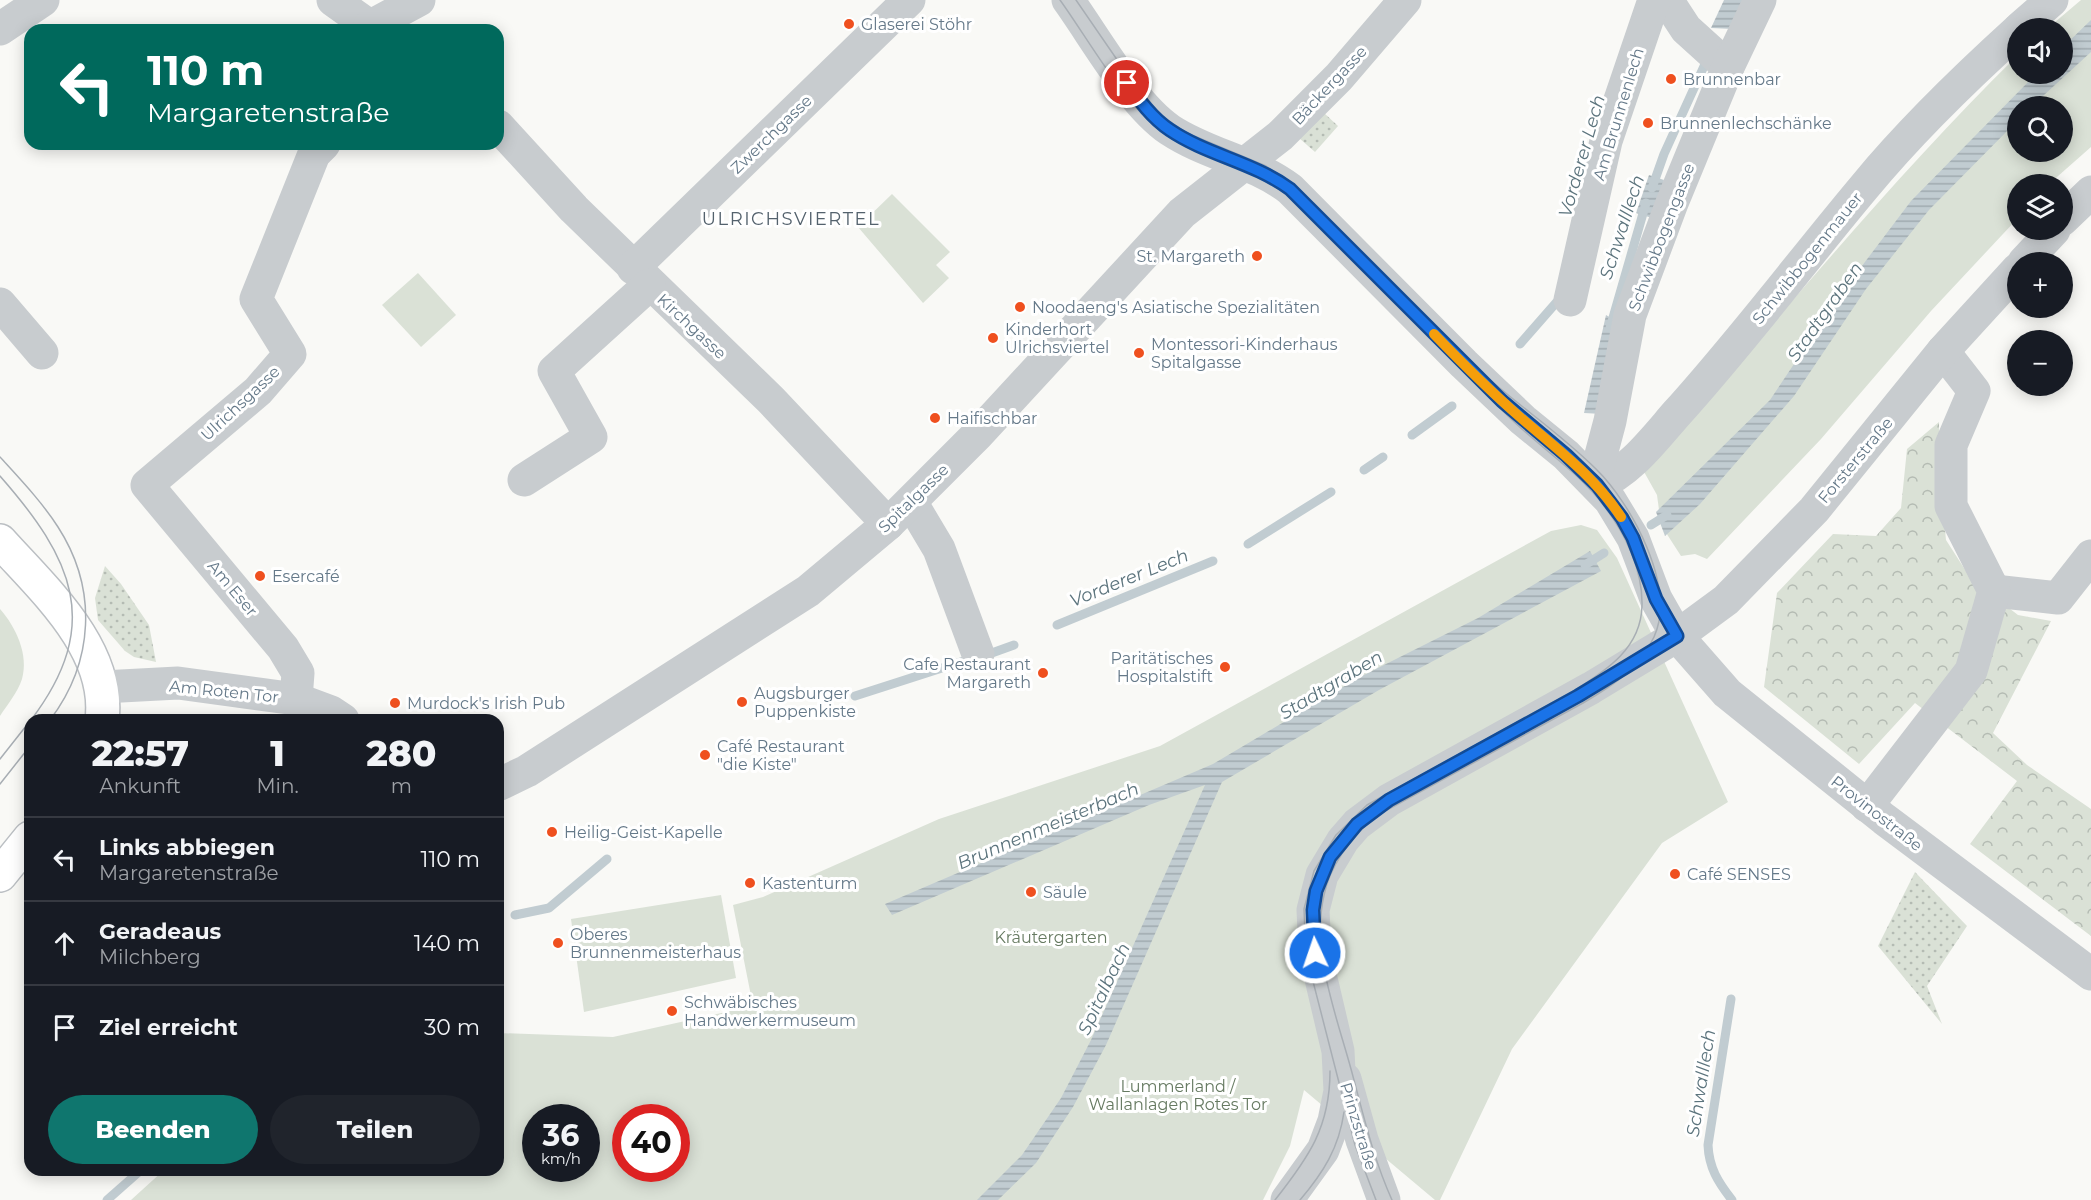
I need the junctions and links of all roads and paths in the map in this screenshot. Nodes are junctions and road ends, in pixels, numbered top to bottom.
1 (44, 0) edge
2 (333, 0) edge
3 (419, 0) edge
4 (909, 0) edge
5 (1068, 0) edge
6 (1405, 0) edge
7 (1654, 0) edge
8 (1667, 0) edge
9 (1760, 0) edge
10 (2052, 0) edge
11 (2032, 18) edge
12 (366, 24) edge
13 (379, 24) edge
14 (0, 29) edge
15 (2007, 40) edge
16 (1728, 67) junction
17 (504, 132) edge
18 (318, 150) edge
19 (1246, 163) junction
20 (2091, 192) edge
21 (2073, 209) edge
22 (2045, 240) edge
23 (2033, 252) edge
24 (641, 276) junction
25 (2007, 281) edge
26 (1570, 300) dead end
27 (0, 304) edge
28 (1943, 351) junction
29 (42, 353) dead end
30 (524, 480) dead end
31 (147, 485) joint
32 (1597, 485) junction
33 (911, 502) junction
34 (888, 524) junction
35 (0, 542) edge
36 (2091, 556) edge
37 (1994, 591) junction
38 (1677, 636) junction
39 (978, 654) dead end
40 (102, 687) junction
41 (296, 699) junction
42 (102, 714) edge
43 (334, 714) edge
44 (512, 778) edge
45 (1867, 806) junction
46 (24, 845) edge
47 (0, 875) edge
48 (2091, 974) edge
49 (1338, 1051) junction
50 (1287, 1200) edge
51 (1384, 1200) edge

1 - 14 street
2 - 12 street
3 - 13 street
4 - 24 street, Zwerchgasse
5 - 19 street, Provinostraße
6 - 19 street, Bäckergasse
7 - 26 street, Am Brunnenlech
8 - 16 street
9 - 16 street, Schwibbogengasse
10 - 11 street, Schwibbogenmauer
15 - 32 street, Schwibbogenmauer
16 - 32 street, Schwibbogengasse
17 - 24 street, Kirchgasse
18 - 31 street, Ulrichsgasse
19 - 32 street, Provinostraße
19 - 33 street, Spitalgasse
20 - 21 street
22 - 23 street
24 - 30 street, Zwerchgasse
24 - 34 street, Kirchgasse
25 - 28 street, Forsterstraße
27 - 29 street
28 - 37 street
28 - 38 street, Forsterstraße
31 - 41 street, Am Eser
32 - 38 street, Provinostraße
33 - 34 street, Spitalgasse
33 - 39 street
34 - 44 street, Spitalgasse
35 - 40 main road
36 - 37 street
37 - 45 street
38 - 45 street, Provinostraße
38 - 49 street, Forsterstraße
40 - 41 street, Am Roten Tor
40 - 42 main road
41 - 43 street, Am Roten Tor
45 - 48 street, Provinostraße
46 - 47 main road
49 - 50 street
49 - 51 street, Prinzstraße

